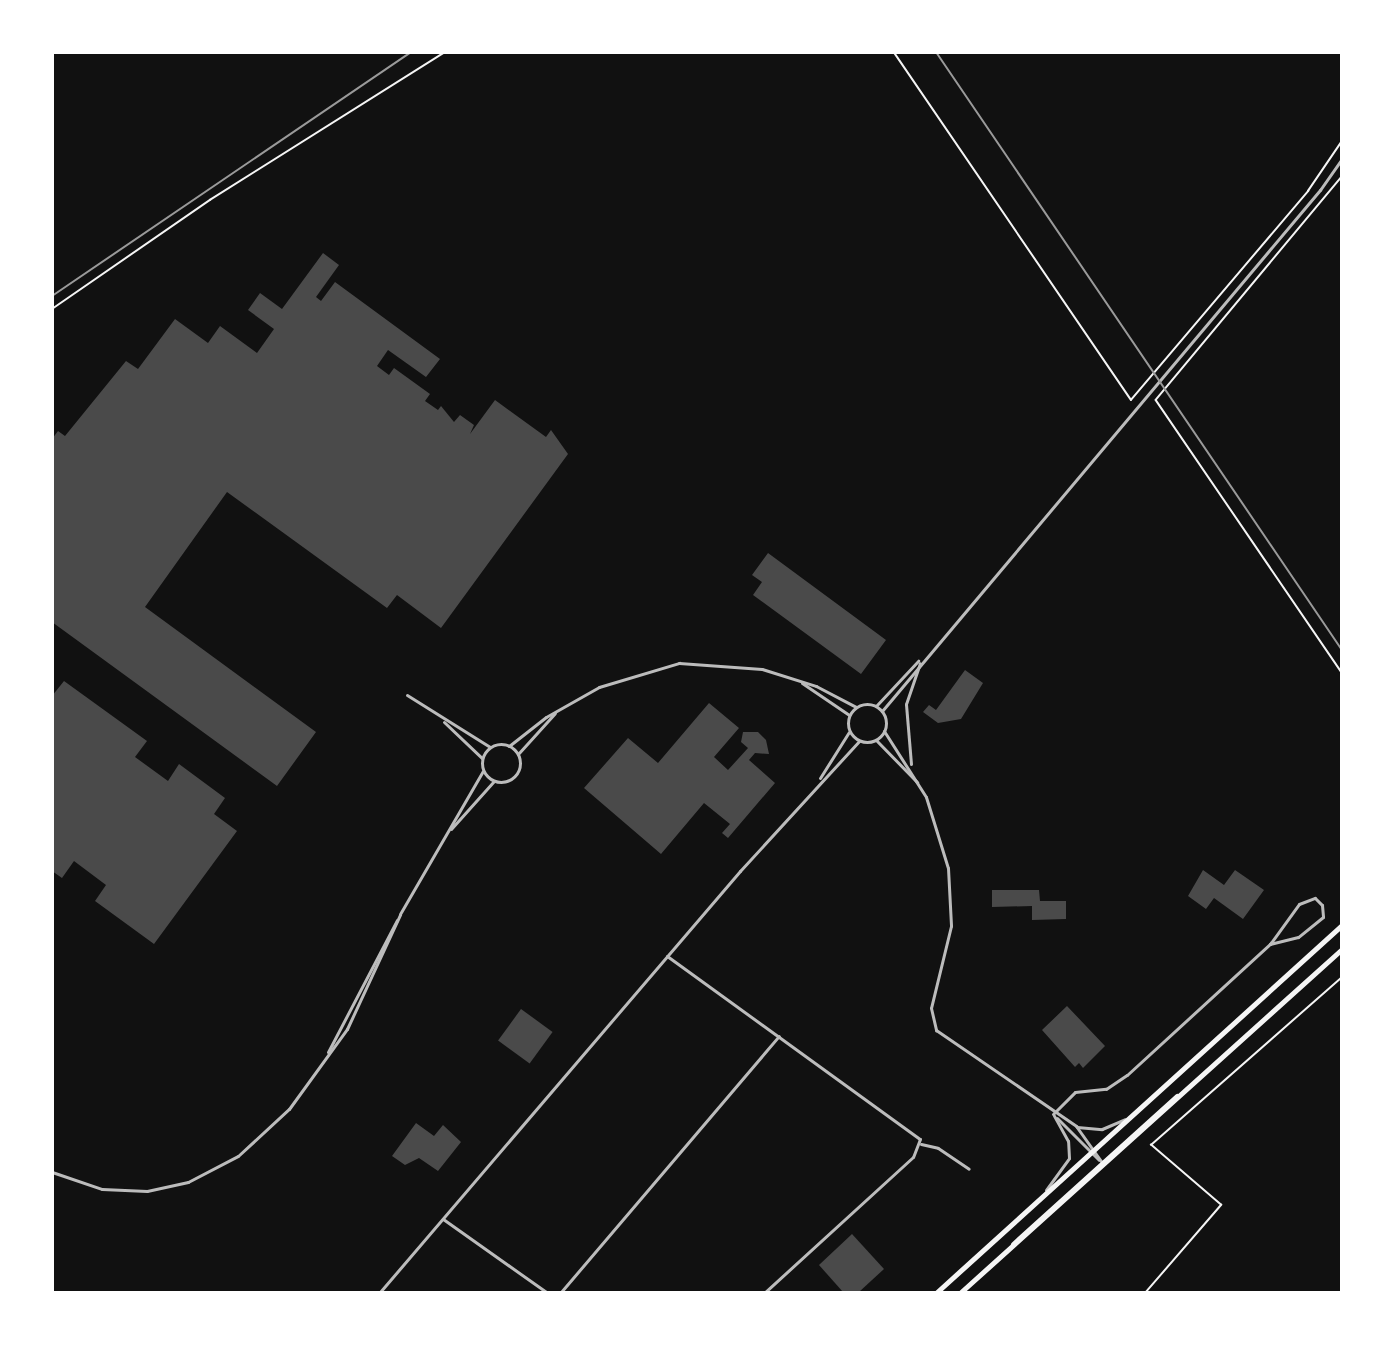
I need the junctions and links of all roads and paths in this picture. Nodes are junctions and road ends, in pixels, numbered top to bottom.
1 (445, 52) edge
2 (894, 52) edge
3 (1341, 141) edge
4 (1341, 158) edge
5 (1341, 177) edge
6 (52, 309) edge
7 (922, 658) junction
8 (1341, 673) edge
9 (798, 681) junction
10 (407, 695) dead end
11 (876, 706) junction
12 (856, 707) junction
13 (882, 711) junction
14 (556, 712) junction
15 (849, 715) junction
16 (442, 720) junction
17 (884, 731) junction
18 (849, 732) junction
19 (876, 740) junction
20 (859, 741) junction
21 (509, 746) junction
22 (490, 747) junction
23 (518, 754) junction
24 (482, 758) junction
25 (912, 768) junction
26 (483, 771) junction
27 (494, 781) junction
28 (818, 781) junction
29 (918, 783) junction
30 (447, 832) junction
31 (400, 915) junction
32 (1341, 925) edge
33 (1270, 944) junction
34 (1341, 949) edge
35 (667, 956) junction
36 (1341, 977) edge
37 (359, 984) junction
38 (368, 988) junction
39 (779, 1036) junction
40 (327, 1055) junction
41 (1183, 1092) junction
42 (1139, 1110) junction
43 (1053, 1114) junction
44 (1076, 1126) junction
45 (921, 1144) junction
46 (1093, 1152) junction
47 (1101, 1161) junction
48 (969, 1169) dead end
49 (53, 1172) edge
50 (1037, 1202) junction
51 (443, 1219) junction
52 (1005, 1252) junction
53 (380, 1293) edge
54 (546, 1293) edge
55 (561, 1293) edge
56 (765, 1293) edge
57 (937, 1293) edge
58 (961, 1293) edge
59 (1146, 1293) edge

1 - 6 path
2 - 3 path
4 - 7 street
5 - 8 path
7 - 11 street
7 - 13 street
7 - 25 street
9 - 12 street
9 - 14 street
9 - 15 street
10 - 16 street
11 - 12 street
11 - 13 street
12 - 15 street
13 - 17 street
14 - 21 street
14 - 23 street
15 - 18 street
16 - 22 street
16 - 24 street
17 - 19 street
17 - 25 street
18 - 20 street
18 - 28 street
19 - 20 street
19 - 29 street
20 - 28 street
21 - 22 street
21 - 23 street
22 - 24 street
23 - 27 street
24 - 26 street
25 - 29 street
26 - 27 street
26 - 30 street
27 - 30 street
28 - 35 street
29 - 43 street
30 - 31 street
31 - 37 street
31 - 38 street
32 - 42 highway
33 - 33 street
33 - 43 street
34 - 41 highway
35 - 39 street
35 - 51 street
36 - 59 path
37 - 38 street
37 - 40 street
38 - 40 street
39 - 45 street
39 - 55 street
40 - 49 street
41 - 47 highway
41 - 52 highway
42 - 44 street
42 - 46 highway
43 - 44 street
43 - 46 street
43 - 50 street
44 - 46 street
45 - 48 street
45 - 56 street
46 - 47 street
46 - 50 highway
47 - 52 highway
50 - 57 highway
51 - 53 street
51 - 54 street
52 - 58 highway

